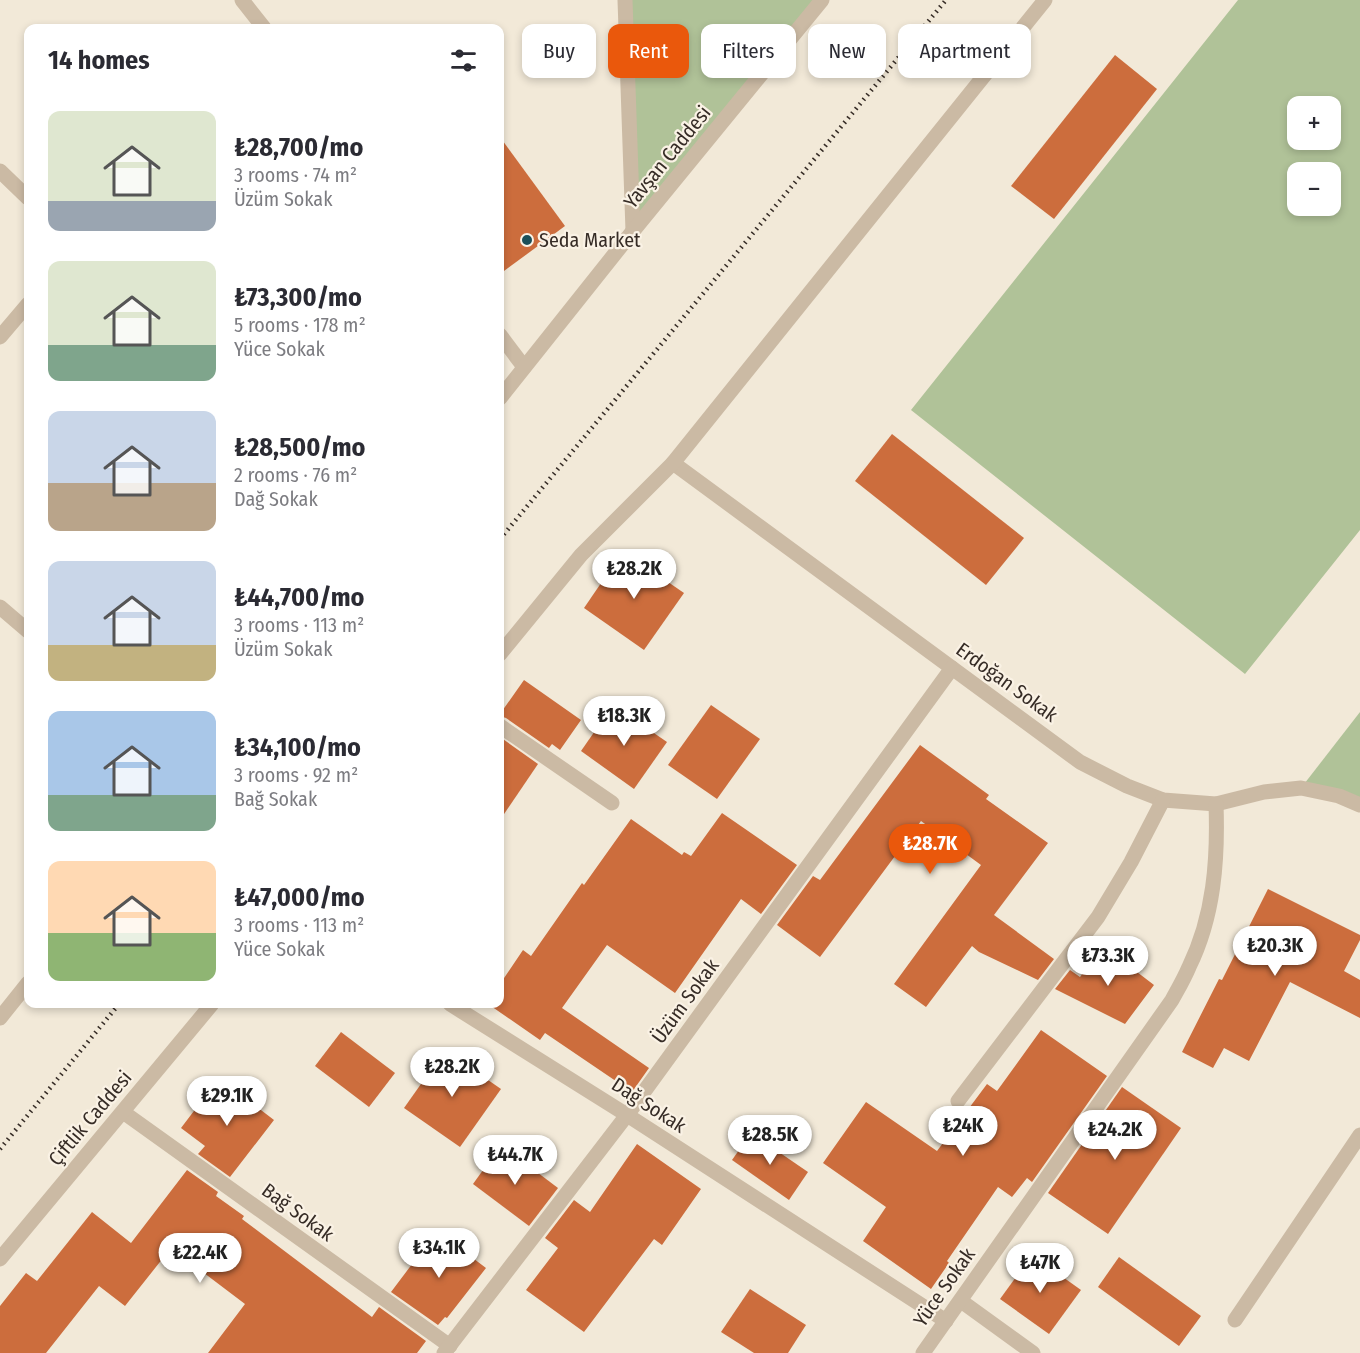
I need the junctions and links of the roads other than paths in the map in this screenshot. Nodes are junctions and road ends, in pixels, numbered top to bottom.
1 (243, 0) edge
2 (625, 0) edge
3 (822, 0) edge
4 (1045, 0) edge
5 (261, 24) edge
6 (0, 171) edge
7 (24, 194) edge
8 (633, 231) junction
9 (24, 309) edge
10 (0, 336) edge
11 (504, 340) edge
12 (524, 367) junction
13 (504, 393) edge
14 (673, 464) junction
15 (0, 607) edge
16 (24, 628) edge
17 (504, 649) edge
18 (952, 668) junction
19 (504, 729) edge
20 (1163, 800) junction
21 (612, 802) dead end
22 (1216, 804) junction
23 (1360, 805) edge
24 (24, 988) edge
25 (209, 1008) edge
26 (456, 1008) edge
27 (0, 1018) edge
28 (958, 1101) dead end
29 (123, 1112) junction
30 (627, 1115) junction
31 (1360, 1135) edge
32 (0, 1259) edge
33 (960, 1301) junction
34 (1235, 1320) dead end
35 (946, 1321) junction
36 (447, 1349) edge
37 (923, 1353) edge
38 (1033, 1353) edge

1 - 5 street
2 - 8 street
3 - 8 street, Yavşan Caddesi
4 - 14 street
6 - 7 street
8 - 12 street, Yavşan Caddesi
9 - 10 street
11 - 12 street
12 - 13 street, Yavşan Caddesi
14 - 17 street
14 - 18 street, Erdoğan Sokak
15 - 16 street
18 - 20 street, Erdoğan Sokak
18 - 30 street, Üzüm Sokak
19 - 21 street
20 - 22 street, Erdoğan Sokak
20 - 28 street
22 - 23 street, Erdoğan Sokak
22 - 33 street, Yüce Sokak
24 - 27 street
25 - 29 street, Çiftlik Caddesi
26 - 30 street, Dağ Sokak
29 - 32 street, Çiftlik Caddesi
29 - 36 street, Bağ Sokak
30 - 35 street, Dağ Sokak
30 - 36 street, Üzüm Sokak
31 - 34 street
33 - 35 street, Yüce Sokak
33 - 38 street
35 - 37 street, Yüce Sokak

